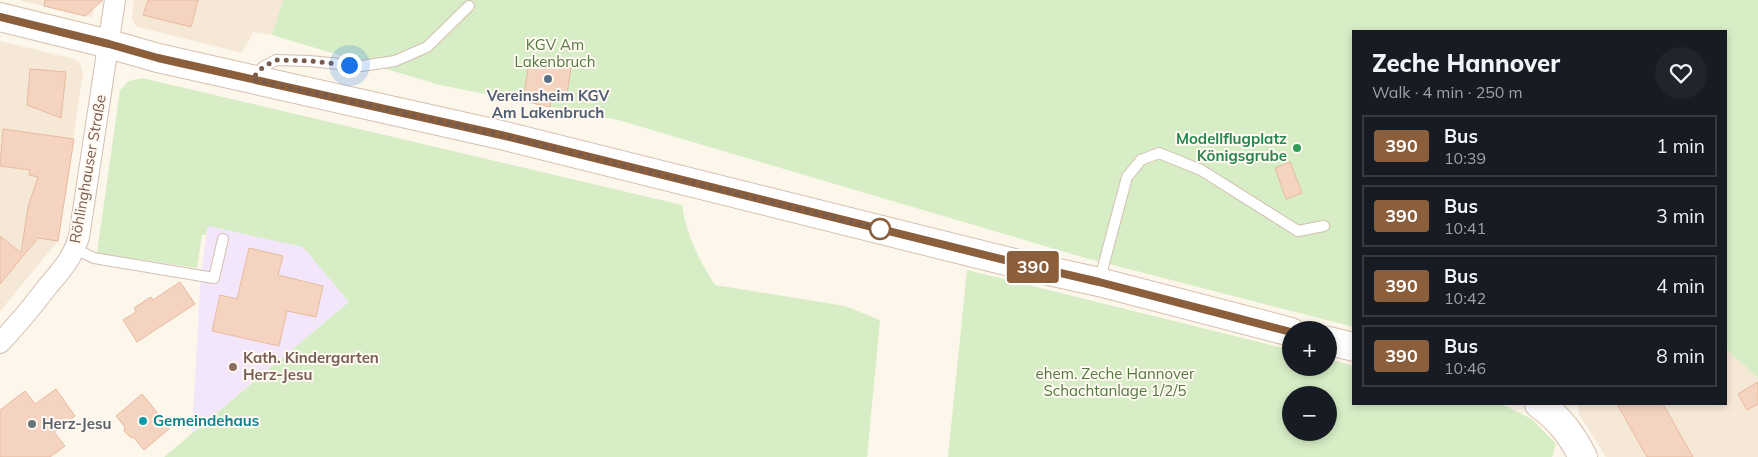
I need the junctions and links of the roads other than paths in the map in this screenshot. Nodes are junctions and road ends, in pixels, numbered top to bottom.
1 (115, 0) edge
2 (469, 6) dead end
3 (0, 17) edge
4 (109, 44) junction
5 (252, 79) junction
6 (1324, 226) dead end
7 (223, 239) dead end
8 (75, 249) junction
9 (1099, 282) junction
10 (1282, 330) edge
11 (0, 343) edge
12 (1337, 343) edge
13 (1352, 347) edge
14 (1540, 405) edge
15 (1583, 457) edge

1 - 4 street, Röhlinghauser Straße
2 - 5 lane
3 - 4 street
4 - 5 street
4 - 8 street, Röhlinghauser Straße
5 - 9 street
6 - 9 lane
7 - 8 lane
8 - 11 street, Röhlinghauser Straße
9 - 10 street
12 - 13 street
14 - 15 street

